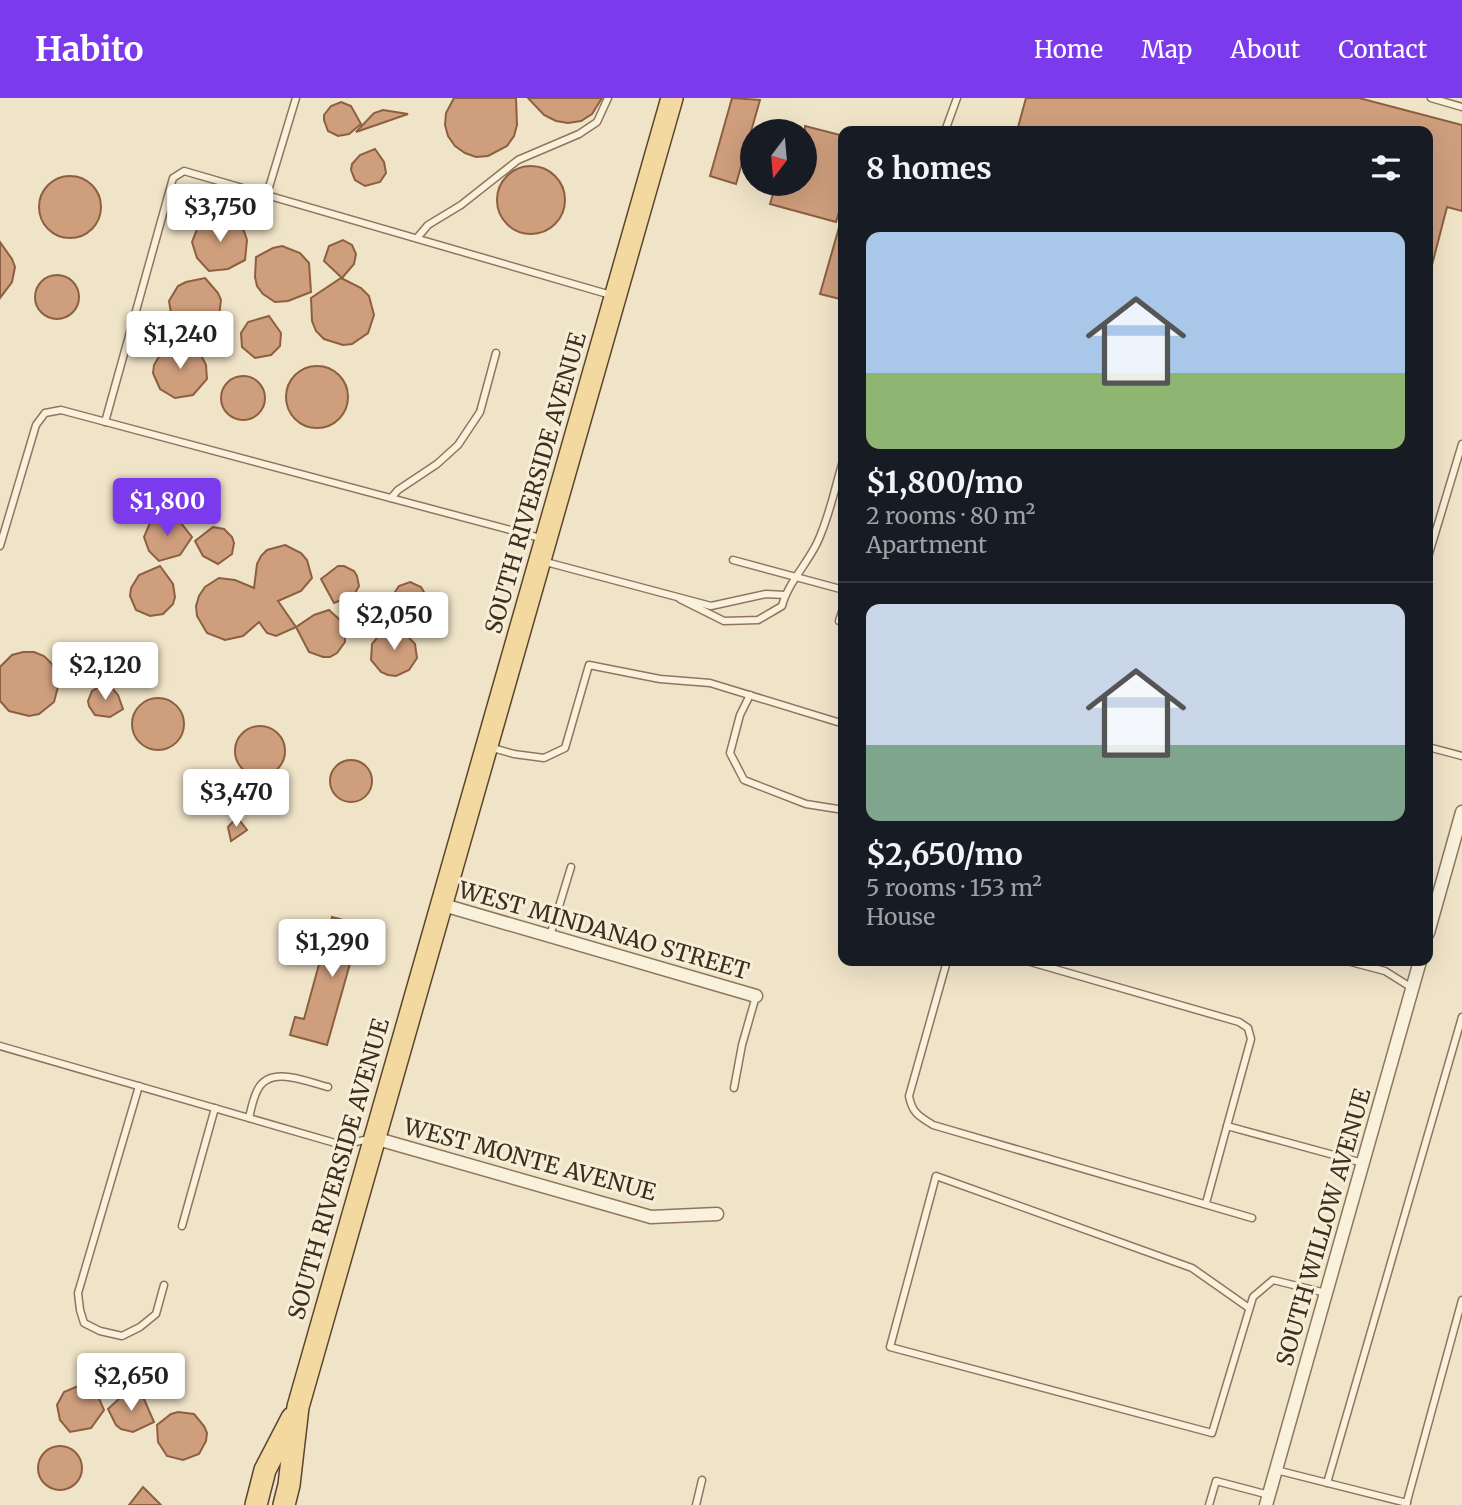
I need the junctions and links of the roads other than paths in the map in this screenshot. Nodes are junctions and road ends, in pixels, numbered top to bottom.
1 (296, 98) edge
2 (608, 98) edge
3 (672, 98) edge
4 (957, 98) edge
5 (1431, 98) edge
6 (1462, 107) edge
7 (947, 126) edge
8 (267, 194) junction
9 (417, 238) junction
10 (616, 296) junction
11 (496, 352) dead end
12 (105, 422) junction
13 (1462, 444) edge
14 (838, 479) edge
15 (391, 498) junction
16 (548, 540) junction
17 (1433, 541) edge
18 (0, 544) edge
19 (733, 560) dead end
20 (541, 561) junction
21 (798, 578) junction
22 (838, 588) edge
23 (785, 595) junction
24 (680, 599) junction
25 (750, 695) junction
26 (838, 722) edge
27 (487, 746) junction
28 (1433, 748) edge
29 (1462, 756) edge
30 (838, 809) edge
31 (1462, 812) edge
32 (571, 866) dead end
33 (440, 904) junction
34 (1433, 915) edge
35 (550, 936) junction
36 (946, 966) edge
37 (1044, 966) edge
38 (1366, 966) edge
39 (1419, 966) edge
40 (1412, 988) junction
41 (756, 996) joint
42 (1462, 1017) edge
43 (0, 1046) edge
44 (139, 1086) junction
45 (328, 1087) dead end
46 (734, 1088) dead end
47 (215, 1108) junction
48 (249, 1118) junction
49 (1227, 1126) junction
50 (374, 1138) junction
51 (1363, 1163) junction
52 (1206, 1203) junction
53 (717, 1214) dead end
54 (1252, 1218) dead end
55 (182, 1226) dead end
56 (164, 1285) dead end
57 (1326, 1293) junction
58 (1462, 1300) edge
59 (1249, 1308) junction
60 (298, 1407) junction
61 (1276, 1470) junction
62 (702, 1480) dead end
63 (1327, 1483) junction
64 (1267, 1500) edge
65 (1406, 1504) edge
66 (256, 1505) edge
67 (284, 1505) edge
68 (696, 1505) edge
69 (1209, 1505) edge

1 - 8 lane
2 - 9 lane
3 - 10 main road, SOUTH RIVERSIDE AVENUE
4 - 7 lane
5 - 6 lane
8 - 9 lane
8 - 12 lane
9 - 10 lane
10 - 16 main road, SOUTH RIVERSIDE AVENUE
11 - 15 lane
12 - 15 lane
12 - 18 lane
13 - 17 lane
14 - 21 lane
15 - 16 lane
16 - 20 main road, SOUTH RIVERSIDE AVENUE
19 - 21 lane
20 - 24 lane
20 - 27 main road, SOUTH RIVERSIDE AVENUE
21 - 22 lane
21 - 23 lane
23 - 24 lane
23 - 24 lane
25 - 26 lane
25 - 27 lane
25 - 30 lane
27 - 33 main road, SOUTH RIVERSIDE AVENUE
28 - 29 lane
31 - 34 street
32 - 35 lane
33 - 35 street, WEST MINDANAO STREET
33 - 50 main road, SOUTH RIVERSIDE AVENUE
35 - 41 street, WEST MINDANAO STREET
36 - 52 lane
37 - 49 lane
38 - 40 lane
39 - 40 street, SOUTH WILLOW AVENUE
40 - 51 street, SOUTH WILLOW AVENUE
41 - 46 lane
42 - 63 lane
43 - 44 lane
44 - 47 lane
44 - 56 lane
45 - 48 lane
47 - 48 lane
47 - 55 lane
48 - 50 lane
49 - 51 lane
49 - 52 lane
50 - 53 street, WEST MONTE AVENUE
50 - 60 main road, SOUTH RIVERSIDE AVENUE
51 - 57 street, SOUTH WILLOW AVENUE
52 - 54 lane
57 - 59 lane
57 - 61 street, SOUTH WILLOW AVENUE
58 - 65 lane
59 - 59 lane
60 - 66 main road, SOUTH RIVERSIDE AVENUE
60 - 67 main road, SOUTH RIVERSIDE AVENUE
61 - 63 lane
61 - 64 street, SOUTH WILLOW AVENUE
62 - 68 lane
63 - 65 lane
64 - 69 lane

